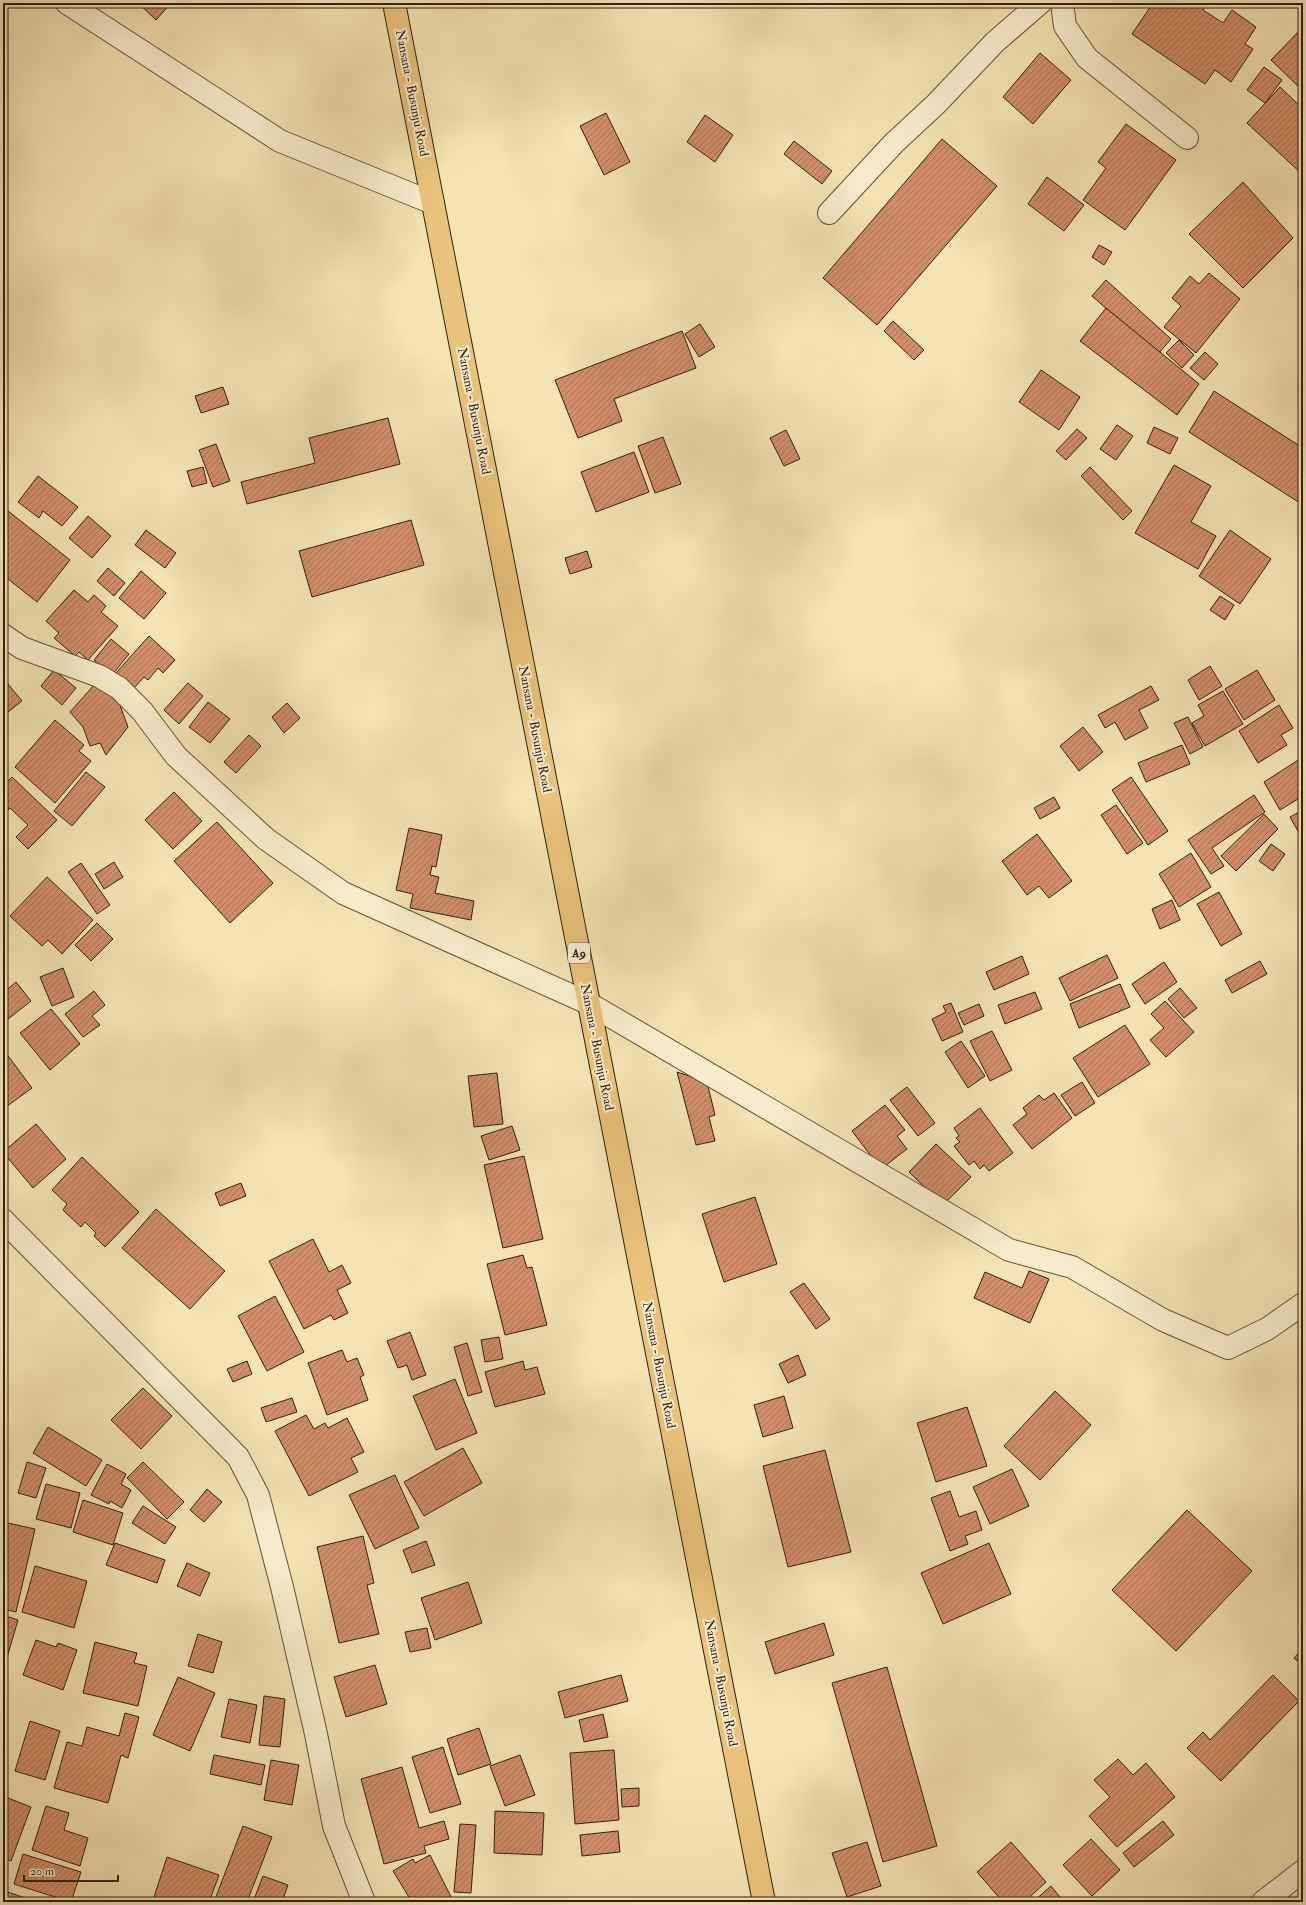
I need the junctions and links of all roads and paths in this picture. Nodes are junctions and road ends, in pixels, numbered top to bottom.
1 (67, 3) edge
2 (394, 3) edge
3 (1040, 3) edge
4 (1062, 3) edge
5 (1186, 138) dead end
6 (433, 203) junction
7 (829, 214) dead end
8 (3, 635) edge
9 (588, 1003) junction
10 (3, 1220) edge
11 (1303, 1304) edge
12 (1303, 1870) edge
13 (364, 1902) edge
14 (764, 1902) edge
15 (1263, 1902) edge

1 - 6 street
2 - 6 main road, Nansana - Busunju Road / A9
3 - 7 street
4 - 5 street
6 - 9 main road, Nansana - Busunju Road / A9
8 - 9 street
9 - 11 street
9 - 14 main road, Nansana - Busunju Road / A9
10 - 13 street
12 - 15 street

